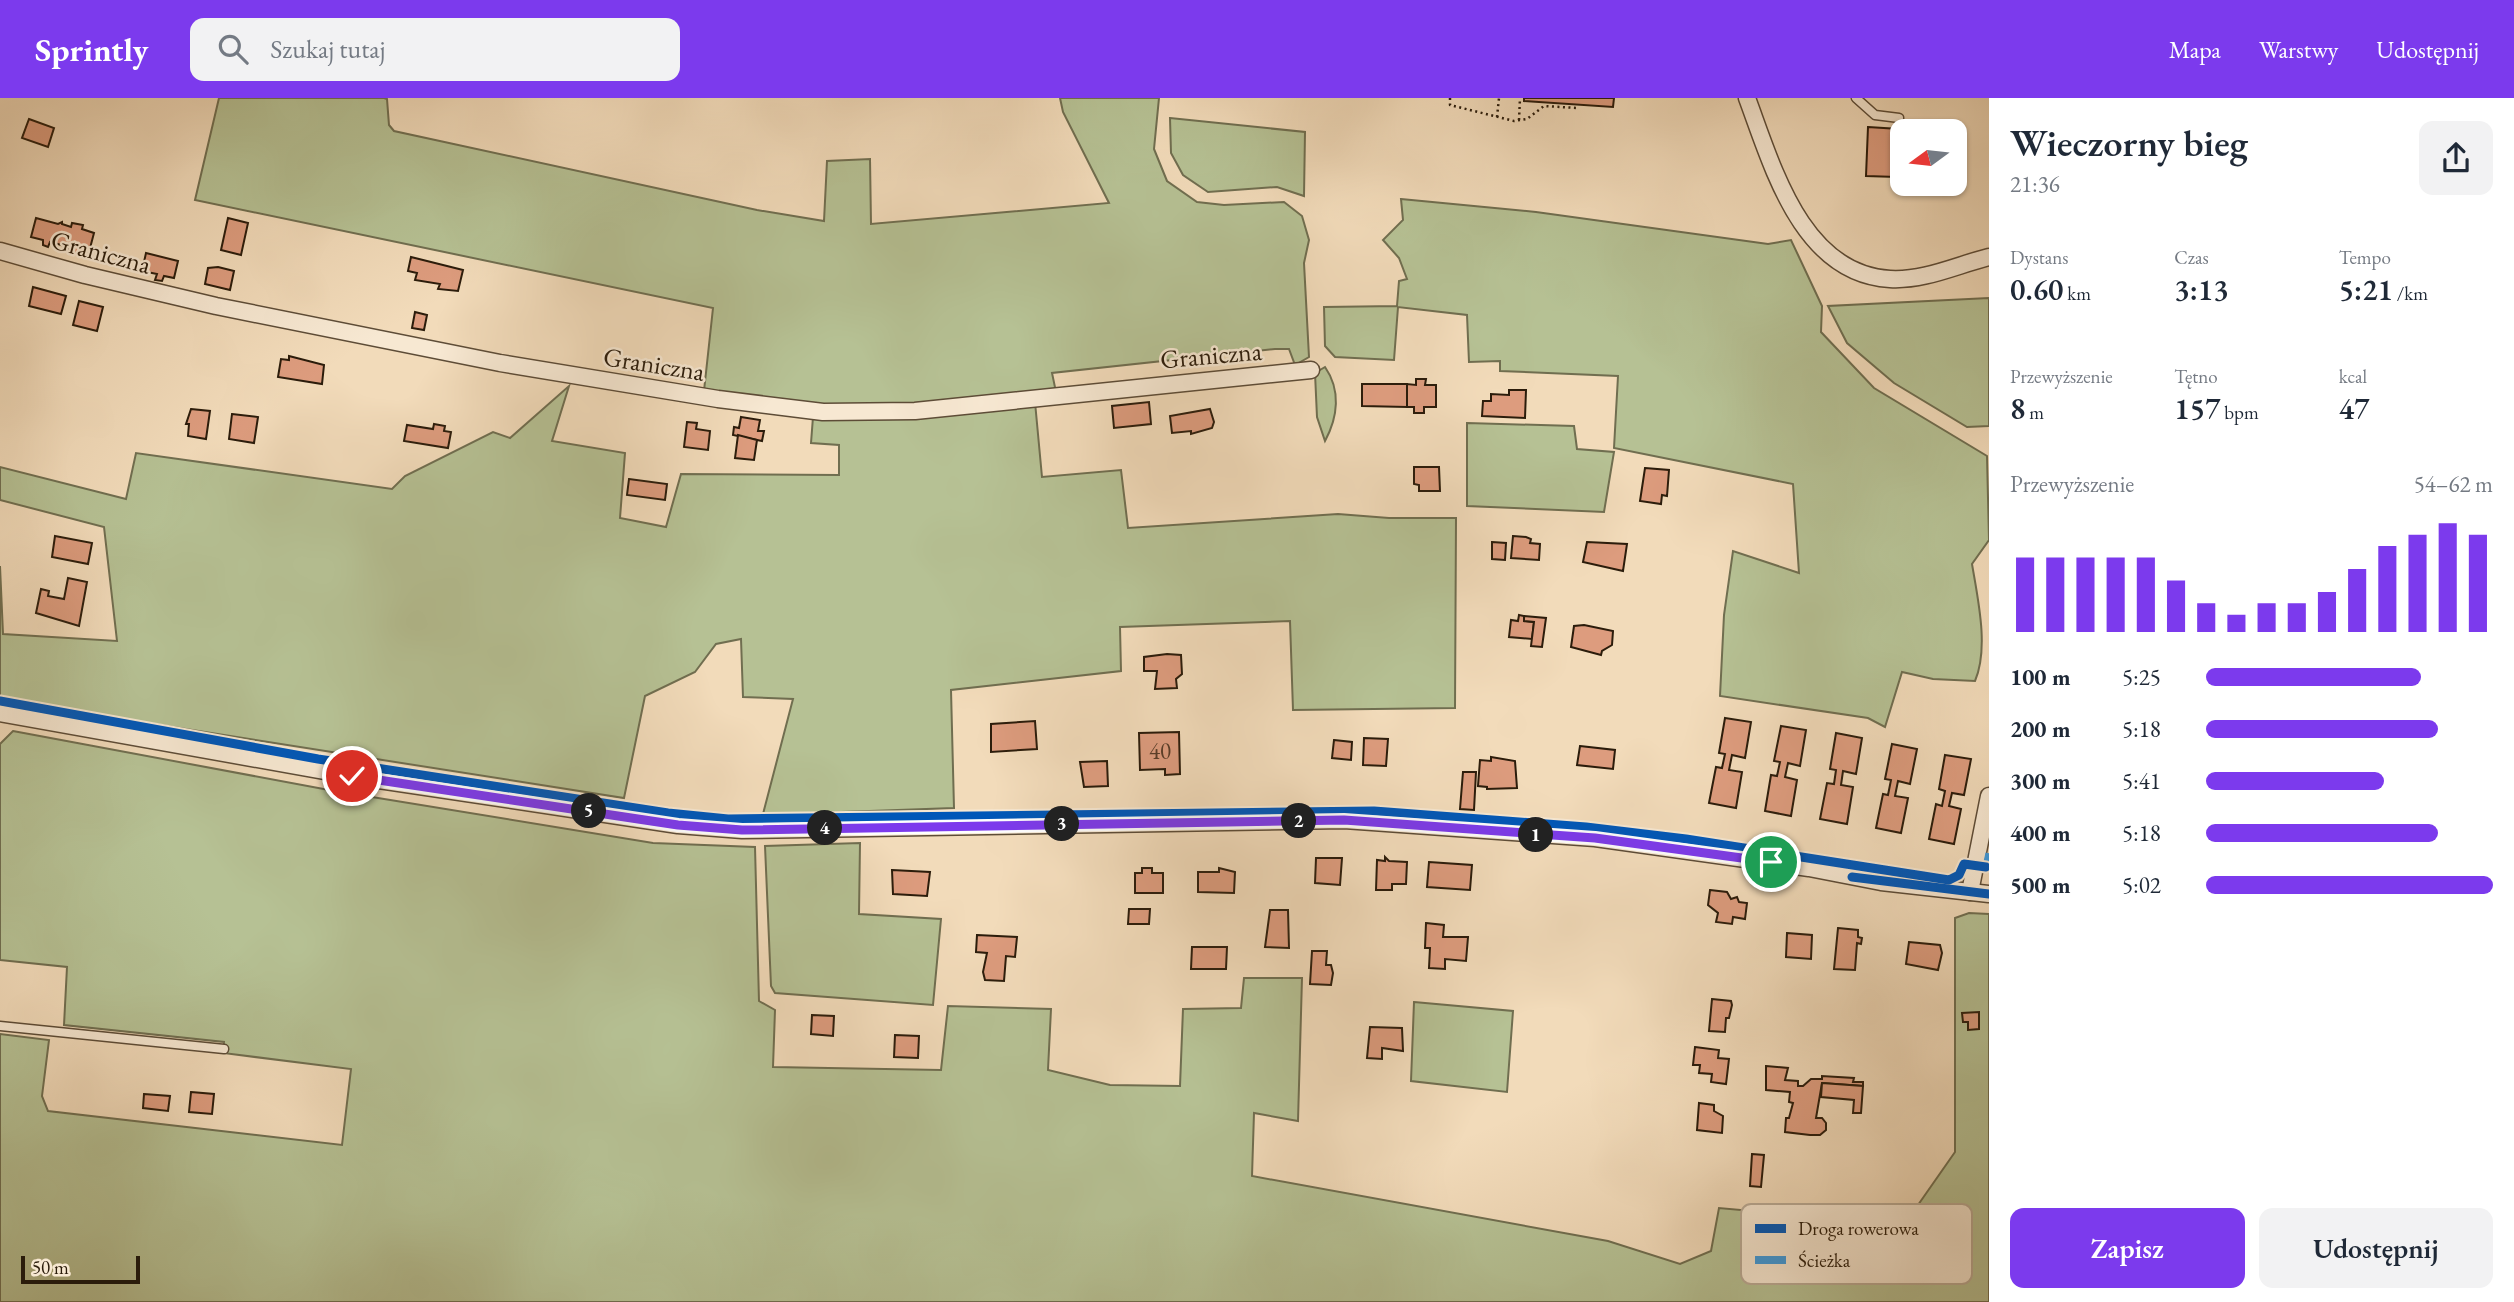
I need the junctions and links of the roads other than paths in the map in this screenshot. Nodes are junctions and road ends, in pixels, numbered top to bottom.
1 (1747, 98) edge
2 (1856, 98) edge
3 (1899, 118) dead end
4 (0, 250) edge
5 (1989, 257) edge
6 (1311, 370) dead end
7 (0, 713) edge
8 (1989, 796) edge
9 (1970, 892) junction
10 (1989, 894) edge
11 (0, 1026) edge
12 (225, 1049) dead end

1 - 5 street
2 - 3 lane
4 - 6 street, Graniczna
7 - 9 street
8 - 9 street
9 - 10 street
11 - 12 lane

